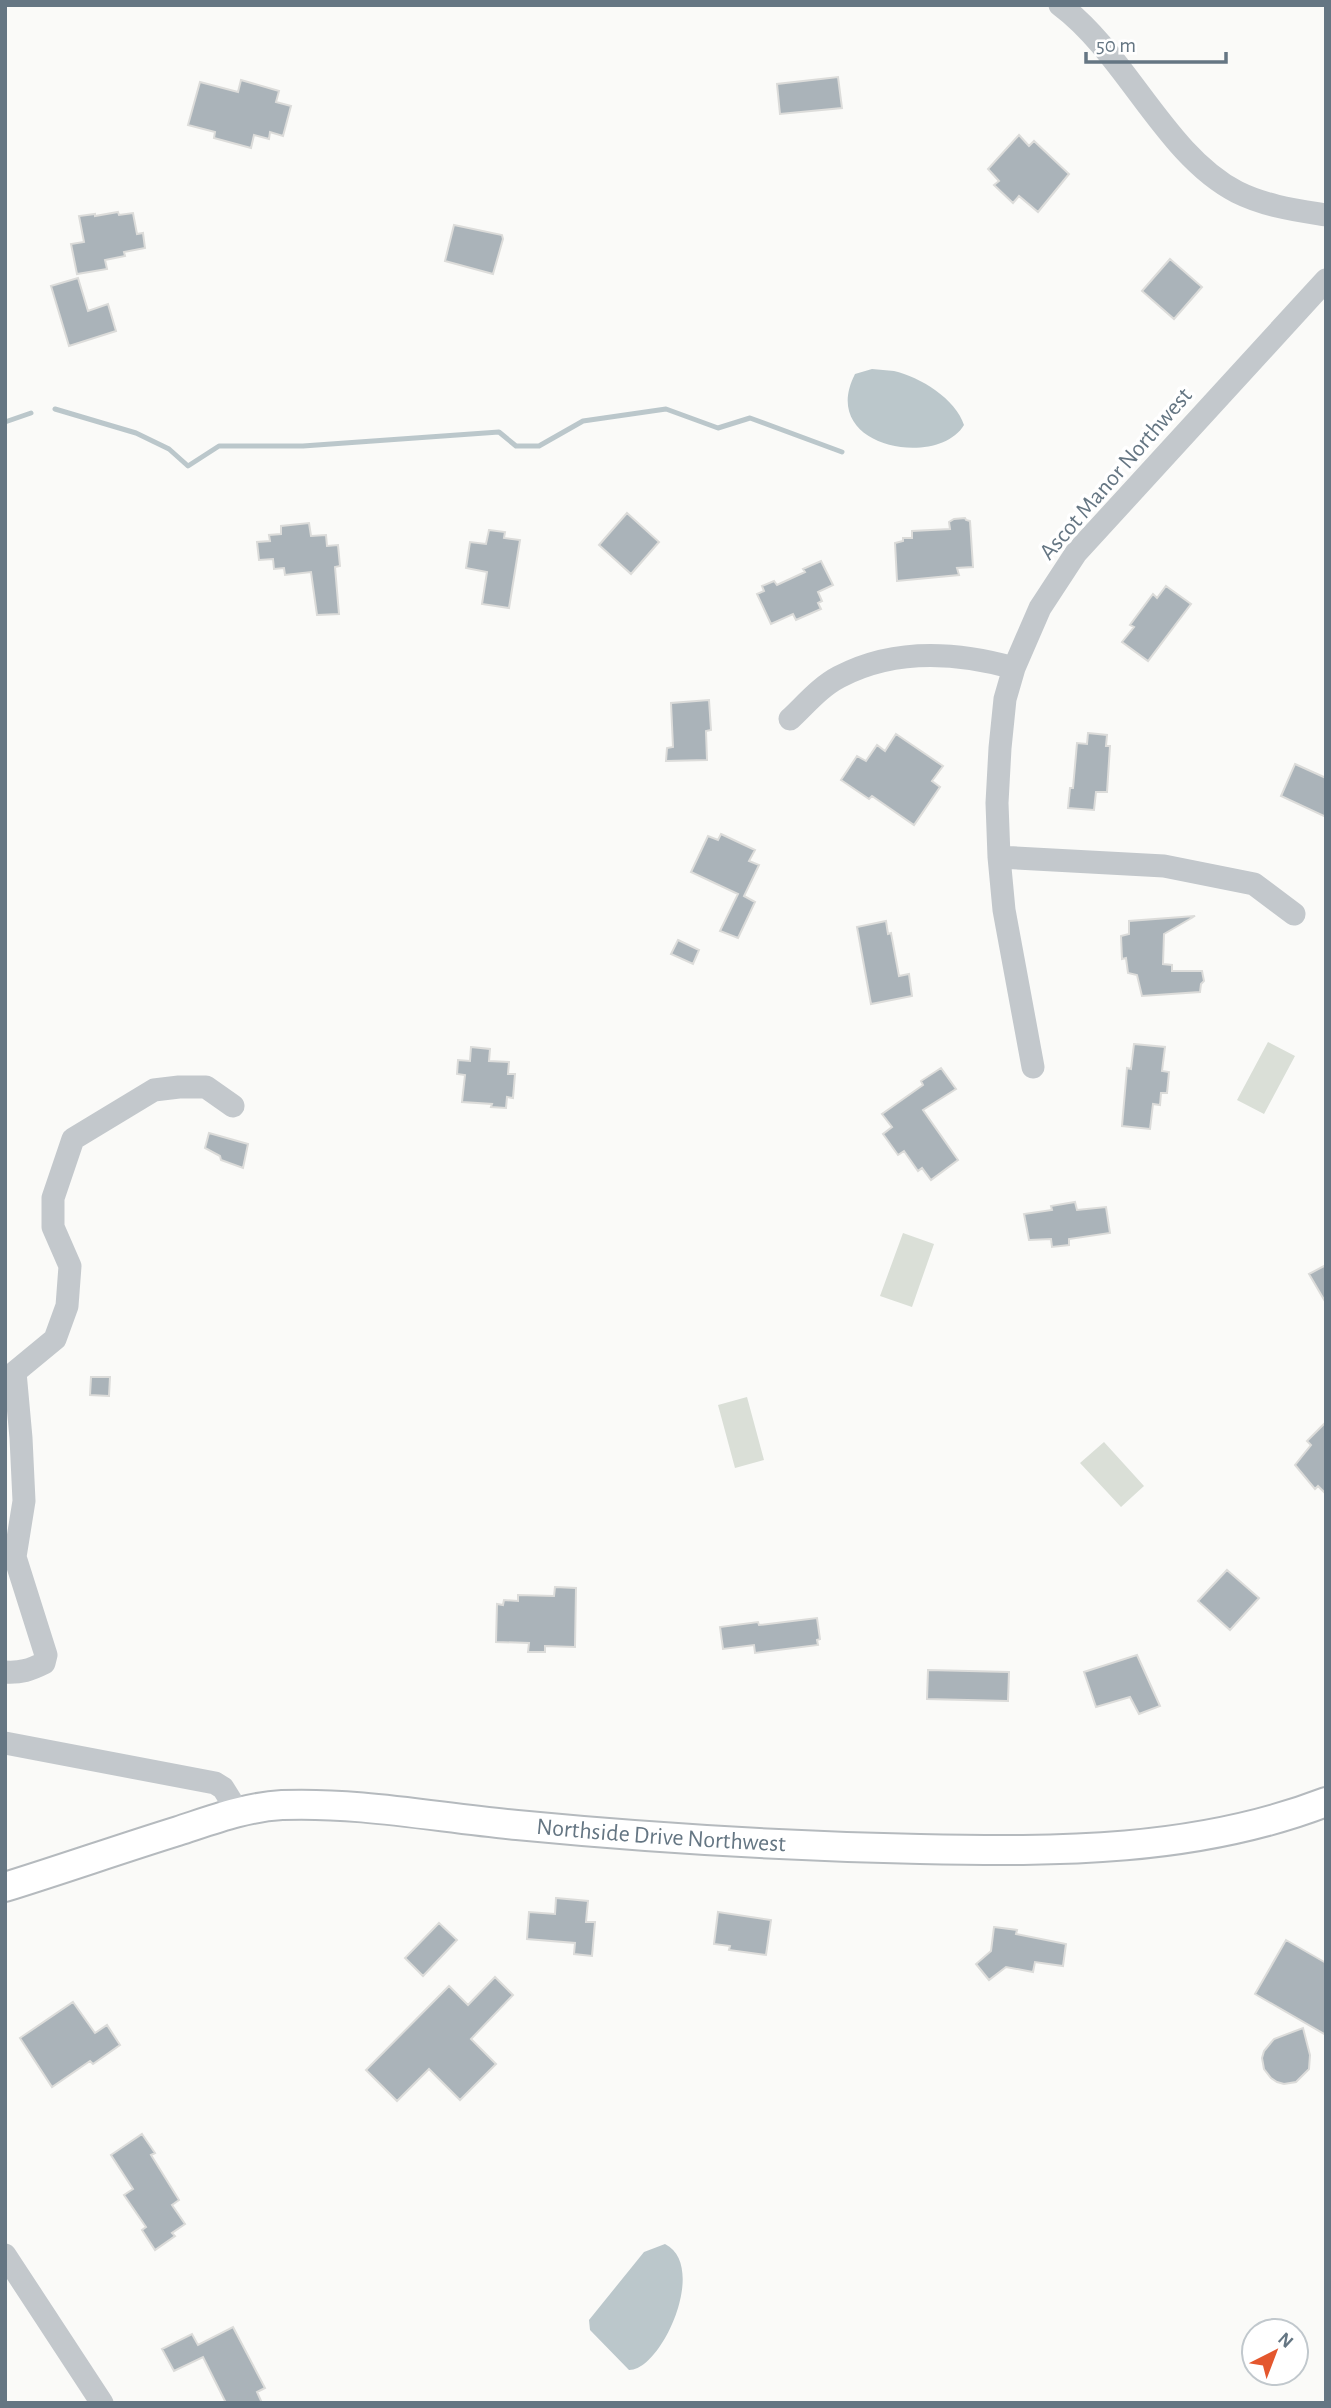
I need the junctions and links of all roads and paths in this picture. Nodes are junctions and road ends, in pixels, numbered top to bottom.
1 (1060, 5) edge
2 (1326, 215) edge
3 (1326, 280) edge
4 (1014, 668) junction
5 (790, 719) dead end
6 (999, 857) junction
7 (1294, 914) dead end
8 (1033, 1067) dead end
9 (233, 1106) dead end
10 (5, 1672) edge
11 (5, 1742) edge
12 (1326, 1802) edge
13 (238, 1812) junction
14 (5, 1887) edge
15 (5, 2255) edge
16 (102, 2403) edge

1 - 2 street
3 - 4 street, Ascot Manor Northwest
4 - 5 street
4 - 6 street, Ascot Manor Northwest
6 - 7 street
6 - 8 street, Ascot Manor Northwest
9 - 10 street
11 - 13 street
12 - 13 main road, Northside Drive Northwest
13 - 14 main road, Northside Drive Northwest
15 - 16 street

